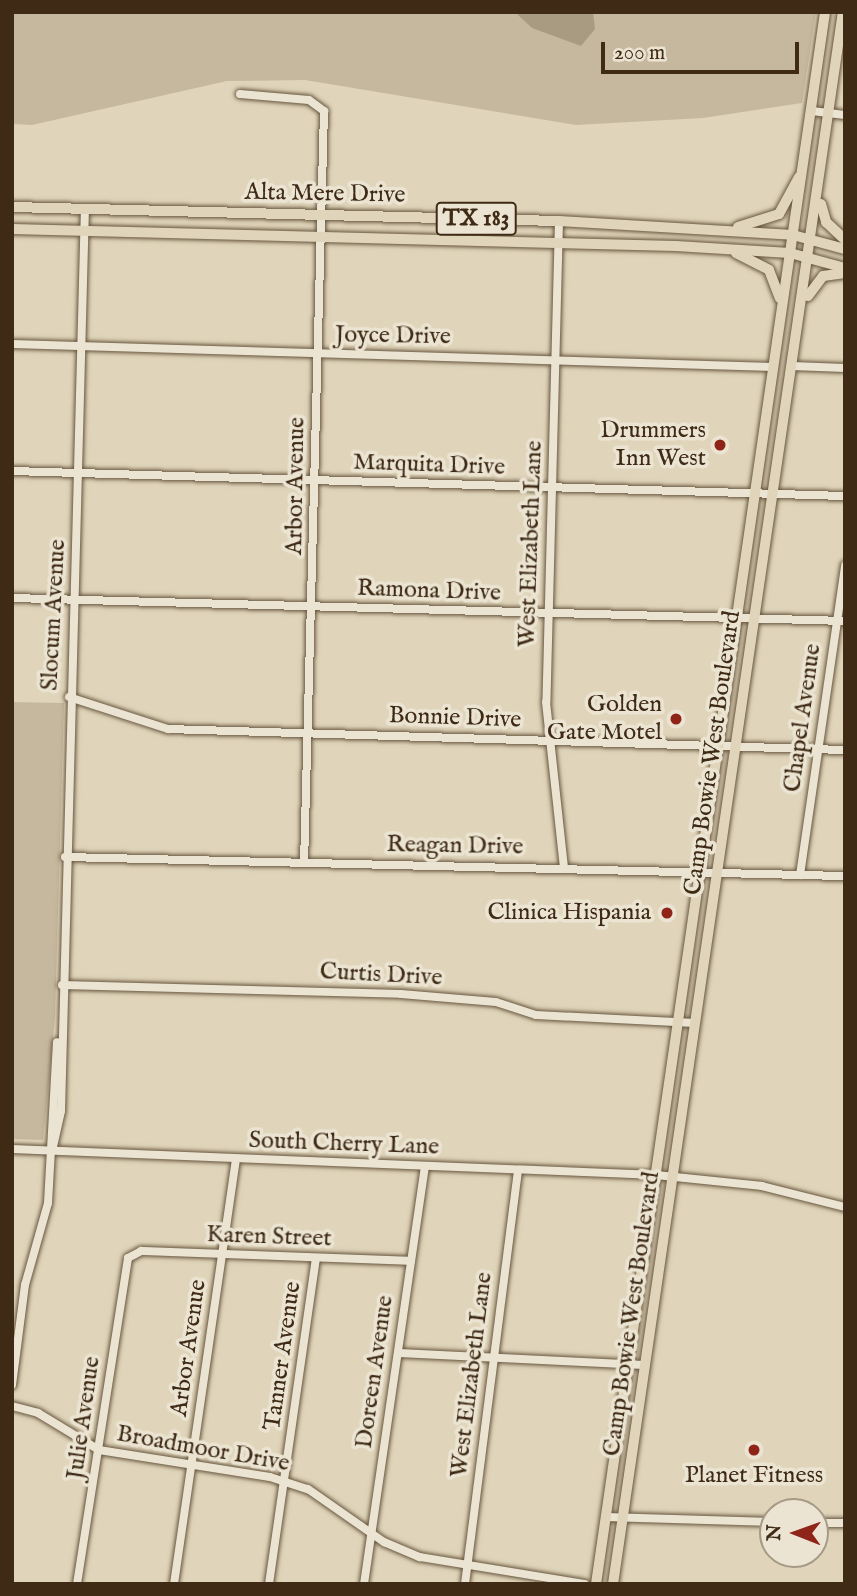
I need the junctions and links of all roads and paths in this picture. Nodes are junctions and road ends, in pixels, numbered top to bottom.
1 (825, 12) edge
2 (843, 12) edge
3 (240, 94) dead end
4 (812, 111) junction
5 (830, 113) junction
6 (845, 115) edge
7 (803, 173) junction
8 (820, 186) junction
9 (12, 208) edge
10 (85, 209) junction
11 (321, 215) junction
12 (559, 221) junction
13 (12, 229) edge
14 (85, 230) junction
15 (720, 230) junction
16 (793, 235) junction
17 (321, 236) junction
18 (813, 238) junction
19 (845, 240) edge
20 (559, 242) junction
21 (719, 249) junction
22 (845, 249) edge
23 (790, 253) junction
24 (810, 257) junction
25 (845, 270) edge
26 (779, 328) junction
27 (12, 344) edge
28 (82, 345) junction
29 (318, 353) junction
30 (794, 354) junction
31 (556, 359) junction
32 (792, 366) junction
33 (773, 367) junction
34 (845, 368) edge
35 (12, 471) edge
36 (78, 473) junction
37 (315, 481) junction
38 (552, 488) junction
39 (756, 493) junction
40 (775, 493) junction
41 (845, 496) edge
42 (845, 565) edge
43 (12, 597) edge
44 (75, 600) junction
45 (313, 606) junction
46 (548, 613) junction
47 (737, 618) junction
48 (754, 619) junction
49 (841, 621) edge
50 (69, 697) junction
51 (309, 733) junction
52 (548, 740) junction
53 (718, 745) junction
54 (736, 747) junction
55 (818, 749) junction
56 (845, 750) edge
57 (65, 857) junction
58 (304, 863) junction
59 (564, 867) junction
60 (701, 873) junction
61 (716, 874) junction
62 (800, 875) junction
63 (845, 876) edge
64 (62, 985) junction
65 (680, 1020) junction
66 (695, 1023) junction
67 (12, 1149) edge
68 (52, 1151) junction
69 (236, 1159) junction
70 (425, 1166) junction
71 (518, 1170) junction
72 (656, 1175) junction
73 (674, 1178) junction
74 (845, 1207) edge
75 (222, 1254) junction
76 (128, 1258) joint
77 (316, 1258) junction
78 (411, 1261) junction
79 (398, 1353) junction
80 (495, 1357) junction
81 (628, 1363) junction
82 (645, 1365) junction
83 (12, 1385) edge
84 (12, 1406) edge
85 (99, 1450) junction
86 (191, 1463) junction
87 (284, 1481) junction
88 (606, 1517) junction
89 (622, 1521) junction
90 (759, 1522) edge
91 (372, 1534) junction
92 (467, 1567) junction
93 (77, 1584) edge
94 (174, 1584) edge
95 (268, 1584) edge
96 (364, 1584) edge
97 (465, 1584) edge
98 (585, 1584) edge
99 (596, 1584) edge
100 (614, 1584) edge

1 - 4 main road, Camp Bowie West Boulevard
2 - 5 main road, Camp Bowie West Boulevard
3 - 11 street, Arbor Avenue
4 - 5 street
4 - 7 main road, Camp Bowie West Boulevard
5 - 6 street
5 - 8 main road, Camp Bowie West Boulevard
7 - 15 main road
7 - 16 main road, Camp Bowie West Boulevard
8 - 18 main road, Camp Bowie West Boulevard
8 - 19 main road
9 - 10 main road, Alta Mere Drive / TX 183
10 - 11 main road, Alta Mere Drive / TX 183
10 - 14 street, Slocum Avenue
11 - 12 main road, Alta Mere Drive / TX 183
11 - 17 street, Arbor Avenue
12 - 15 main road, Alta Mere Drive / TX 183
12 - 20 street, West Elizabeth Lane
13 - 14 main road, Alta Mere Drive / TX 183
14 - 17 main road, Alta Mere Drive / TX 183
14 - 28 street, Slocum Avenue
15 - 16 main road, Alta Mere Drive / TX 183
16 - 18 main road, Alta Mere Drive / TX 183
16 - 23 main road, Camp Bowie West Boulevard
17 - 20 main road, Alta Mere Drive / TX 183
17 - 29 street, Arbor Avenue
18 - 22 main road, Alta Mere Drive / TX 183
18 - 24 main road, Camp Bowie West Boulevard
20 - 21 main road, Alta Mere Drive / TX 183
20 - 31 street, West Elizabeth Lane
21 - 23 main road, Alta Mere Drive / TX 183
21 - 26 main road
23 - 24 main road, Alta Mere Drive / TX 183
23 - 26 main road, Camp Bowie West Boulevard
24 - 25 main road, Alta Mere Drive / TX 183
24 - 30 main road, Camp Bowie West Boulevard
25 - 30 main road
26 - 33 main road, Camp Bowie West Boulevard
27 - 28 street, Joyce Drive
28 - 29 street, Joyce Drive
28 - 36 street, Slocum Avenue
29 - 31 street, Joyce Drive
29 - 37 street, Arbor Avenue
30 - 32 main road, Camp Bowie West Boulevard
31 - 33 street, Joyce Drive
31 - 38 street, West Elizabeth Lane
32 - 34 street
32 - 40 main road, Camp Bowie West Boulevard
33 - 39 main road, Camp Bowie West Boulevard
35 - 36 street, Marquita Drive
36 - 37 street, Marquita Drive
36 - 44 street, Slocum Avenue
37 - 38 street, Marquita Drive
37 - 45 street, Arbor Avenue
38 - 39 street, Marquita Drive
38 - 46 street, West Elizabeth Lane
39 - 40 street, Marquita Drive
39 - 47 main road, Camp Bowie West Boulevard
40 - 41 street, Marquita Drive
40 - 48 main road, Camp Bowie West Boulevard
42 - 49 street, Chapel Avenue
43 - 44 street, Ramona Drive
44 - 45 street, Ramona Drive
44 - 50 street, Slocum Avenue
45 - 46 street, Ramona Drive
45 - 51 street, Arbor Avenue
46 - 47 street, Ramona Drive
46 - 52 street, West Elizabeth Lane
47 - 48 street, Ramona Drive
47 - 53 main road, Camp Bowie West Boulevard
48 - 49 street, Ramona Drive
48 - 54 main road, Camp Bowie West Boulevard
49 - 55 street, Chapel Avenue
50 - 51 street, Bonnie Drive
50 - 57 street, Slocum Avenue
51 - 52 street, Bonnie Drive
51 - 58 street, Arbor Avenue
52 - 53 street, Bonnie Drive
52 - 59 street, West Elizabeth Lane
53 - 54 street, Bonnie Drive
53 - 60 main road, Camp Bowie West Boulevard
54 - 55 street, Bonnie Drive
54 - 61 main road, Camp Bowie West Boulevard
55 - 56 street, Bonnie Drive
55 - 62 street, Chapel Avenue
57 - 58 street, Reagan Drive
57 - 64 street, Slocum Avenue
58 - 59 street, Reagan Drive
59 - 60 street, Reagan Drive
60 - 61 street, Reagan Drive
60 - 65 main road, Camp Bowie West Boulevard
61 - 62 street, Reagan Drive
61 - 66 main road, Camp Bowie West Boulevard
62 - 63 street, Reagan Drive
64 - 65 street, Curtis Drive
64 - 68 street, Slocum Avenue
65 - 66 street, Curtis Drive
65 - 72 main road, Camp Bowie West Boulevard
66 - 73 main road, Camp Bowie West Boulevard
67 - 68 street, South Cherry Lane
68 - 69 street, South Cherry Lane
68 - 83 street, Slocum Avenue
69 - 70 street, South Cherry Lane
69 - 75 street, Arbor Avenue
70 - 71 street, South Cherry Lane
70 - 78 street, Doreen Avenue
71 - 72 street, South Cherry Lane
71 - 80 street, West Elizabeth Lane
72 - 73 street, South Cherry Lane
72 - 81 main road, Camp Bowie West Boulevard
73 - 74 street, South Cherry Lane
73 - 82 main road, Camp Bowie West Boulevard
75 - 76 street, Karen Street
75 - 77 street, Karen Street
75 - 86 street, Arbor Avenue
76 - 85 street, Julie Avenue
77 - 78 street, Karen Street
77 - 87 street, Tanner Avenue
78 - 79 street, Doreen Avenue
79 - 80 street
79 - 91 street, Doreen Avenue
80 - 81 street
80 - 92 street, West Elizabeth Lane
81 - 82 street
81 - 88 main road, Camp Bowie West Boulevard
82 - 89 main road, Camp Bowie West Boulevard
84 - 85 street, Broadmoor Drive
85 - 86 street, Broadmoor Drive
85 - 93 street, Julie Avenue
86 - 87 street, Broadmoor Drive
86 - 94 street, Arbor Avenue
87 - 91 street, Broadmoor Drive
87 - 95 street, Tanner Avenue
88 - 89 street
88 - 99 main road, Camp Bowie West Boulevard
89 - 90 street
89 - 100 main road, Camp Bowie West Boulevard
91 - 92 street, Broadmoor Drive
91 - 96 street, Doreen Avenue
92 - 97 street, West Elizabeth Lane
92 - 98 street, Broadmoor Drive

